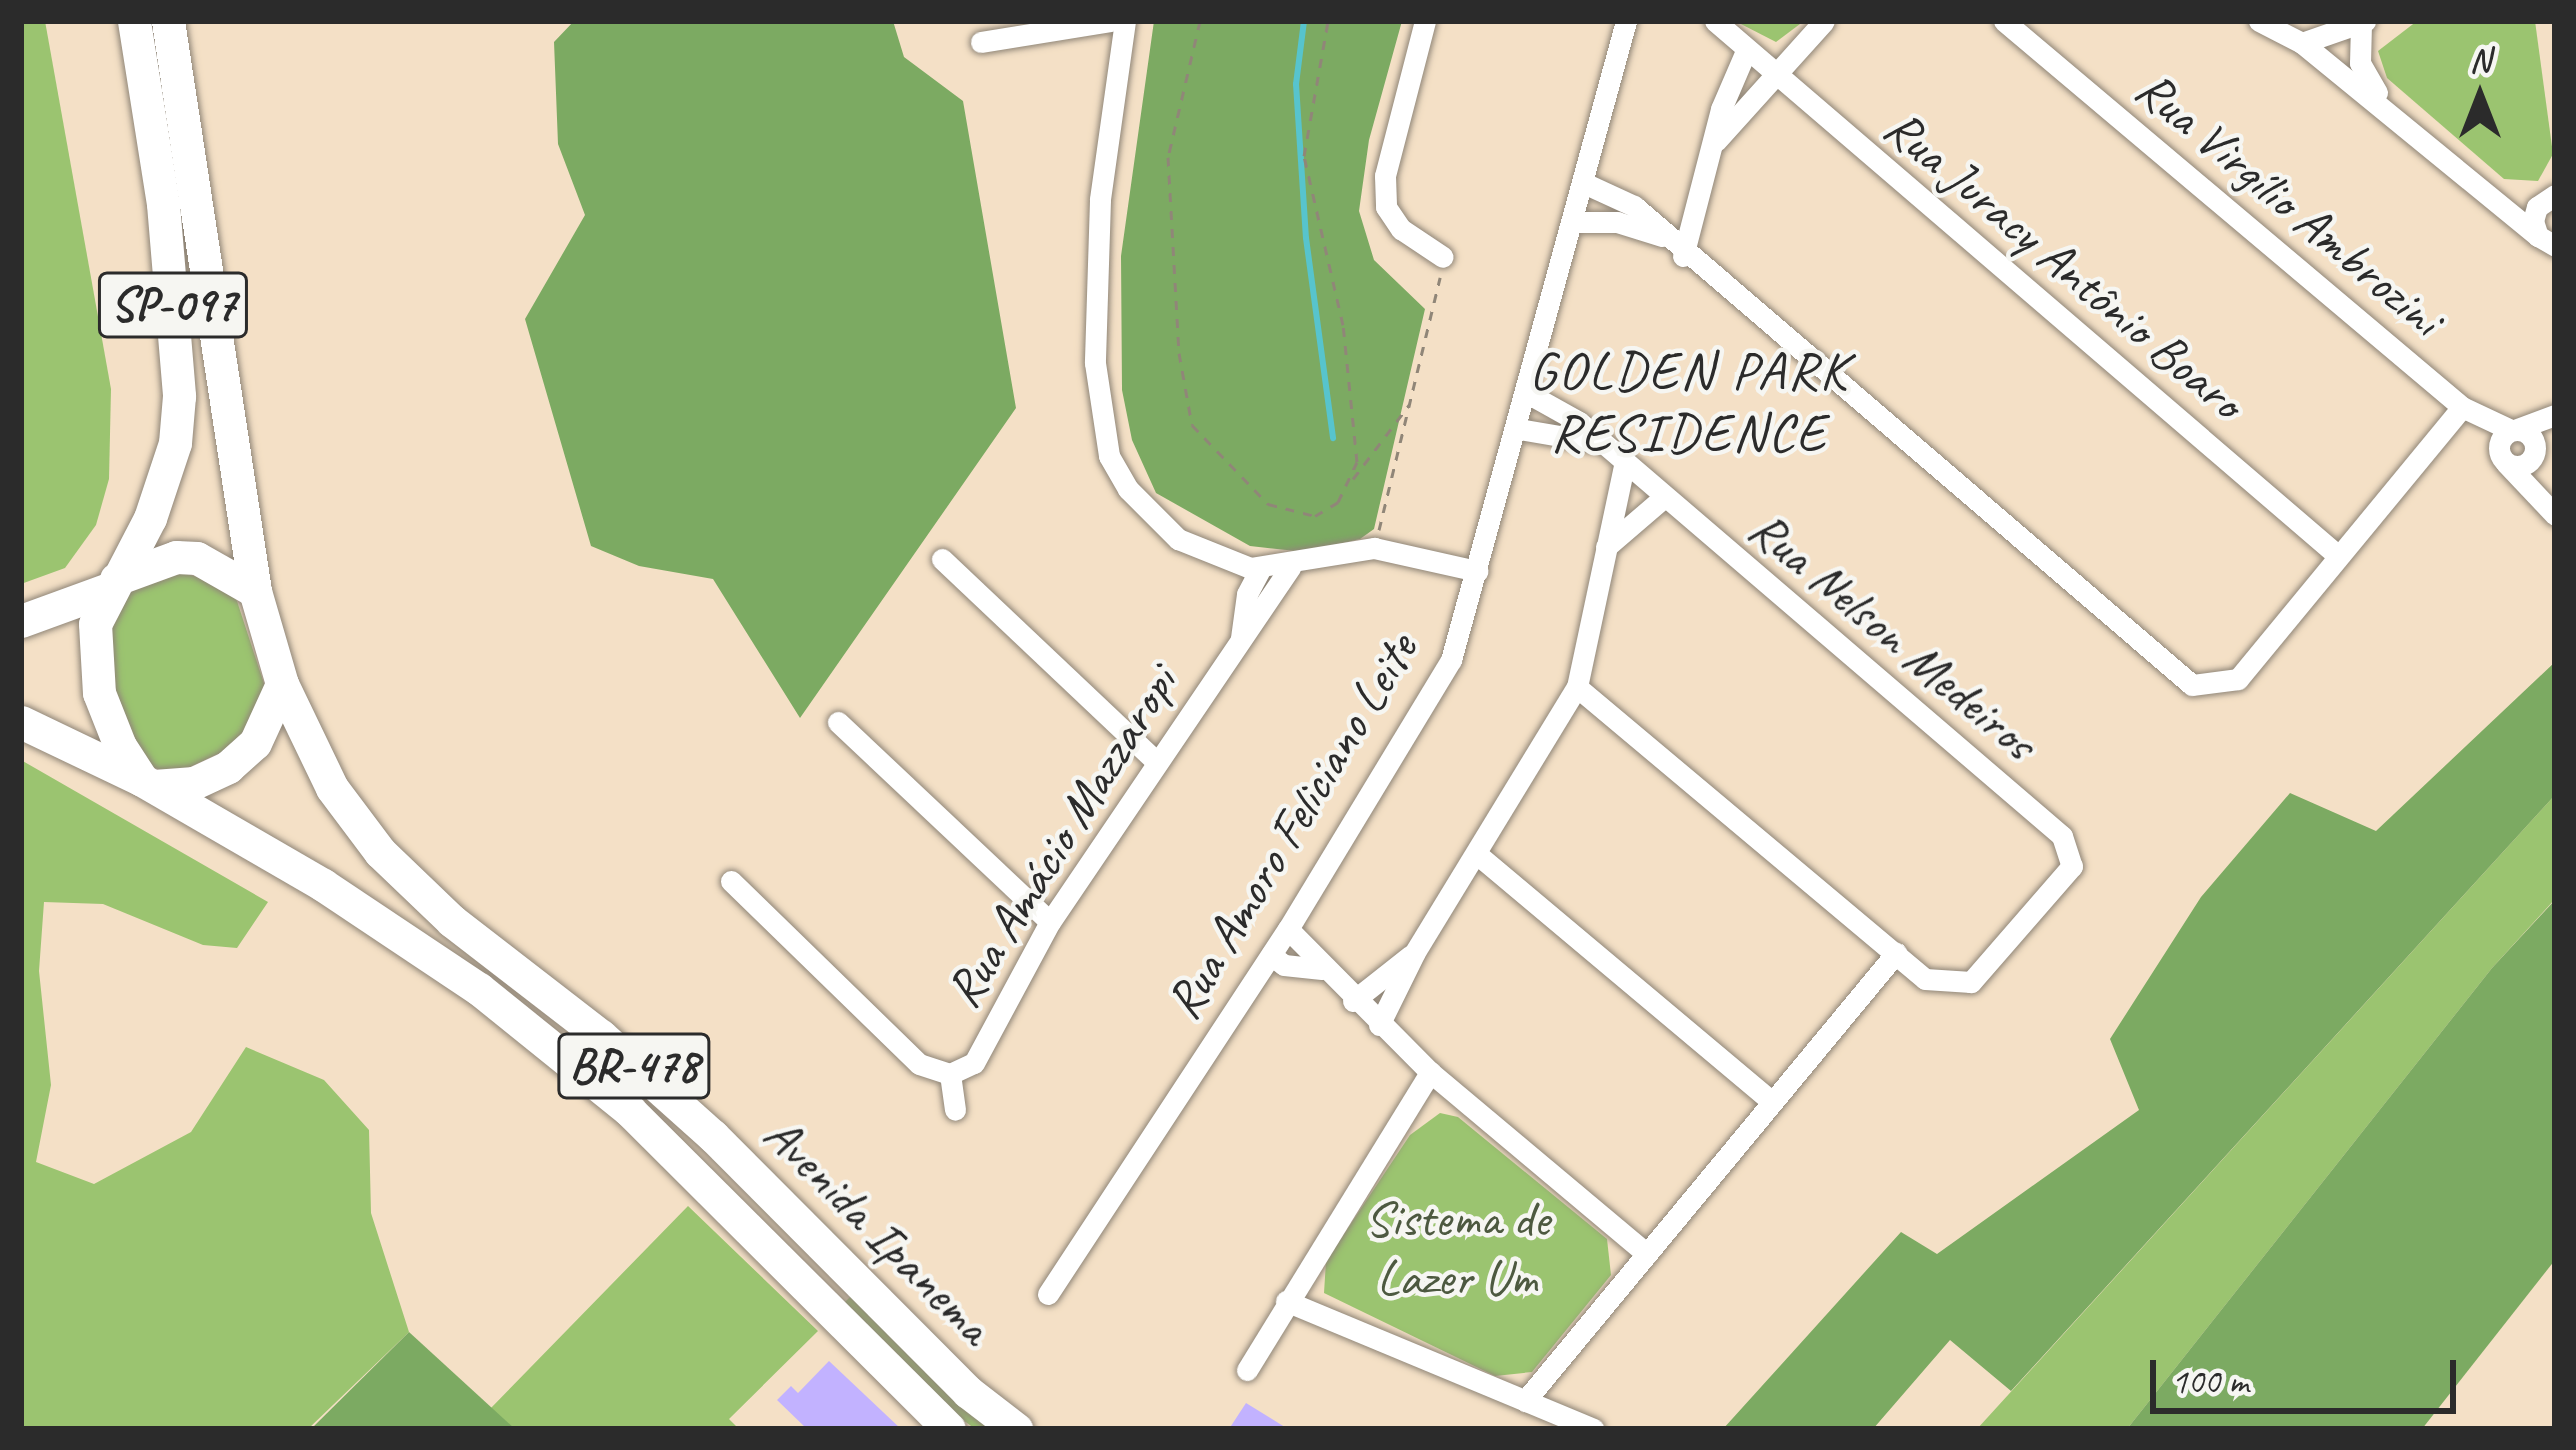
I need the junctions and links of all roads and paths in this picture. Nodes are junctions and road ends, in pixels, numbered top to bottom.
1 (134, 21) edge
2 (168, 21) edge
3 (1110, 21) edge
4 (1125, 21) edge
5 (1199, 21) edge
6 (1328, 21) edge
7 (1425, 21) edge
8 (1626, 21) edge
9 (1695, 21) edge
10 (1715, 21) edge
11 (1823, 21) edge
12 (2004, 21) edge
13 (2259, 21) edge
14 (2363, 22) edge
15 (981, 42) dead end
16 (2302, 44) junction
17 (1741, 46) junction
18 (1773, 76) junction
19 (2384, 104) junction
20 (1715, 141) junction
21 (1586, 184) junction
22 (2481, 186) junction
23 (2550, 196) edge
24 (1575, 222) junction
25 (1662, 236) junction
26 (2549, 245) edge
27 (1683, 256) junction
28 (1443, 257) joint
29 (1528, 394) junction
30 (1413, 400) junction
31 (2462, 407) junction
32 (2555, 418) edge
33 (1519, 429) junction
34 (2514, 430) junction
35 (1595, 442) junction
36 (2535, 453) junction
37 (2504, 460) junction
38 (1624, 466) junction
39 (1352, 480) junction
40 (1662, 499) junction
41 (2553, 512) edge
42 (1606, 547) junction
43 (1374, 548) junction
44 (2336, 554) junction
45 (942, 560) dead end
46 (1289, 567) junction
47 (1478, 571) junction
48 (1256, 576) junction
49 (113, 584) junction
50 (255, 590) junction
51 (21, 621) edge
52 (1241, 638) junction
53 (282, 684) junction
54 (1577, 687) junction
55 (21, 722) edge
56 (838, 722) dead end
57 (1157, 762) junction
58 (148, 783) junction
59 (1478, 855) junction
60 (731, 880) dead end
61 (1050, 922) junction
62 (1288, 929) junction
63 (1415, 952) junction
64 (1895, 953) junction
65 (1271, 955) junction
66 (1322, 969) junction
67 (1353, 1001) junction
68 (1378, 1025) junction
69 (1430, 1072) junction
70 (950, 1074) junction
71 (1772, 1101) junction
72 (956, 1110) dead end
73 (1647, 1254) junction
74 (1048, 1294) dead end
75 (1286, 1301) junction
76 (1247, 1370) dead end
77 (1525, 1401) junction
78 (949, 1429) edge
79 (1016, 1429) edge
80 (1593, 1429) edge

1 - 49 main road, SP-097
2 - 50 main road, SP-097
3 - 15 street
4 - 48 street
5 - 39 path
6 - 39 path
7 - 28 street
8 - 21 street, Rua Amoro Feliciano Leite
9 - 17 street, Rua Juracy Antônio Boaro
10 - 17 street, Rua Juracy Antônio Boaro
11 - 18 street
12 - 31 street, Rua Virgílio Ambrozini
13 - 16 street
14 - 16 street
14 - 19 street
16 - 19 street
17 - 18 street, Rua Juracy Antônio Boaro
17 - 20 street
18 - 20 street
18 - 44 street, Rua Juracy Antônio Boaro
19 - 22 street
20 - 27 street
21 - 24 street, Rua Amoro Feliciano Leite
21 - 25 street
22 - 23 street
22 - 26 street
23 - 26 street
24 - 25 street
24 - 29 street, Rua Amoro Feliciano Leite
25 - 27 street
27 - 44 street
28 - 30 path
29 - 33 street, Rua Amoro Feliciano Leite
29 - 35 street, Rua Nelson Medeiros
30 - 39 path
30 - 43 path
31 - 34 street, Rua Virgílio Ambrozini
31 - 37 street, Rua Virgílio Ambrozini
31 - 44 street
32 - 34 street
32 - 36 street
33 - 35 street, Rua Nelson Medeiros
33 - 47 street, Rua Amoro Feliciano Leite
34 - 36 street
34 - 37 street
35 - 38 street, Rua Nelson Medeiros
36 - 37 street
36 - 41 street, Rua Virgílio Ambrozini
37 - 41 street, Rua Virgílio Ambrozini
38 - 40 street, Rua Nelson Medeiros
38 - 42 street
40 - 42 street
40 - 64 street, Rua Nelson Medeiros
42 - 54 street
43 - 46 street
43 - 47 street
45 - 57 street
46 - 48 street
46 - 52 street, Rua Amácio Mazzaropi
47 - 62 street, Rua Amoro Feliciano Leite
48 - 52 street, Rua Amácio Mazzaropi
49 - 50 main road
49 - 51 main road
49 - 58 main road
50 - 53 main road, Avenida Ipanema / BR-478
52 - 57 street, Rua Amácio Mazzaropi
53 - 58 main road
53 - 79 main road, Avenida Ipanema / BR-478
54 - 59 street
54 - 64 street
55 - 58 main road, Avenida Ipanema
56 - 61 street
57 - 61 street, Rua Amácio Mazzaropi
58 - 78 main road, Avenida Ipanema / BR-478
59 - 63 street
59 - 71 street
60 - 70 street
61 - 70 street, Rua Amácio Mazzaropi
62 - 65 street, Rua Amoro Feliciano Leite
62 - 66 street
63 - 67 street
63 - 68 street
64 - 71 street
65 - 66 street
65 - 74 street, Rua Amoro Feliciano Leite
66 - 67 street
67 - 68 street
68 - 69 street
69 - 73 street
69 - 75 street
70 - 72 street
71 - 73 street
73 - 77 street
75 - 76 street
75 - 77 street
77 - 80 street

